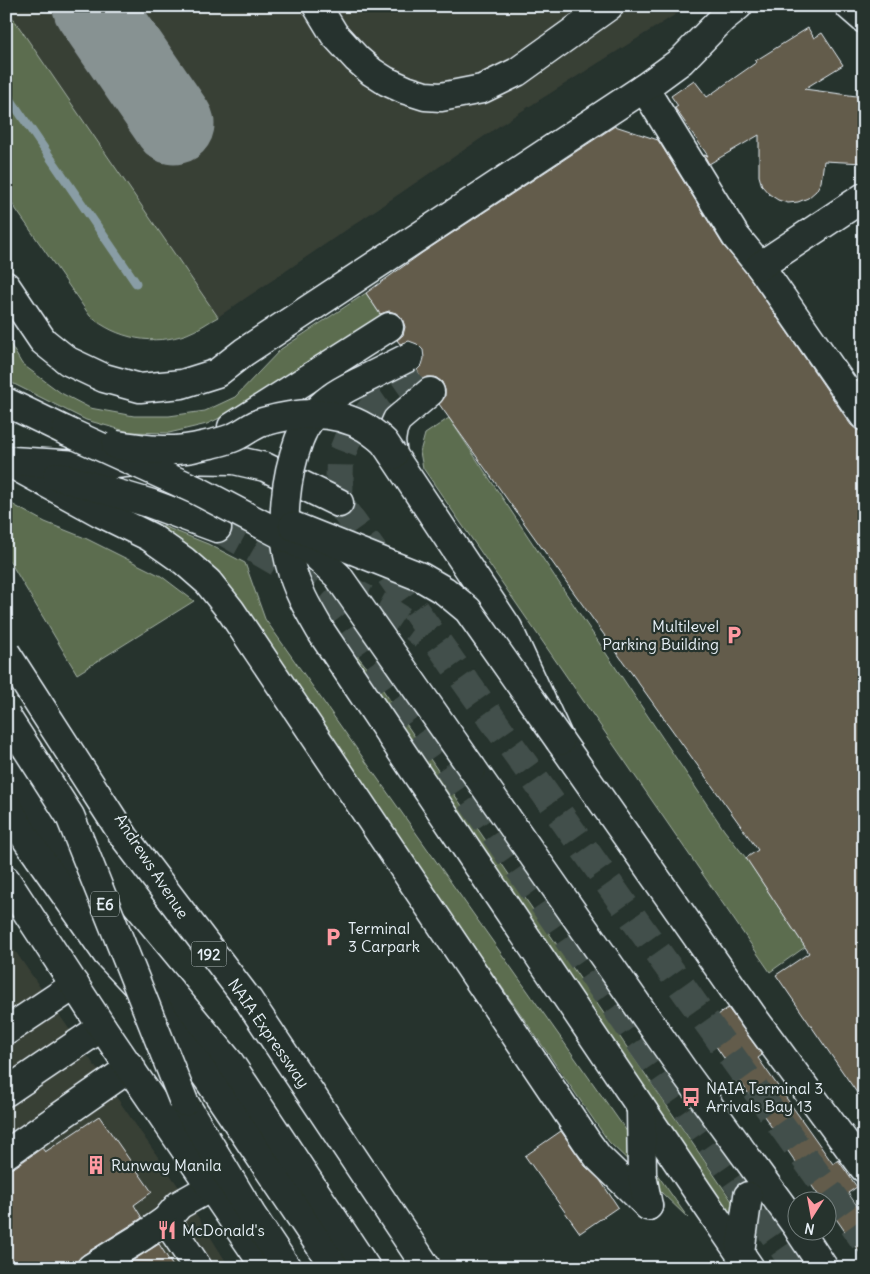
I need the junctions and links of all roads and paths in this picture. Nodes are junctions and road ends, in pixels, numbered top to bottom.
1 (317, 6) edge
2 (609, 6) edge
3 (738, 6) edge
4 (849, 6) edge
5 (864, 19) edge
6 (644, 88) junction
7 (864, 198) edge
8 (760, 266) junction
9 (6, 286) edge
10 (398, 341) junction
11 (430, 392) dead end
12 (6, 402) edge
13 (864, 416) edge
14 (261, 423) junction
15 (66, 431) junction
16 (393, 455) junction
17 (168, 459) junction
18 (6, 461) edge
19 (198, 491) junction
20 (339, 503) dead end
21 (217, 528) tunnel mouth
22 (6, 640) edge
23 (6, 653) edge
24 (6, 716) edge
25 (560, 741) junction
26 (6, 769) edge
27 (6, 804) edge
28 (6, 880) edge
29 (75, 985) junction
30 (102, 1027) junction
31 (6, 1032) edge
32 (130, 1067) junction
33 (219, 1071) junction
34 (6, 1092) edge
35 (641, 1108) junction
36 (6, 1154) edge
37 (864, 1168) edge
38 (211, 1187) junction
39 (748, 1196) dead end
40 (788, 1214) edge
41 (166, 1220) junction
42 (807, 1242) edge
43 (745, 1260) edge
44 (90, 1268) edge
45 (198, 1268) edge
46 (266, 1268) edge
47 (287, 1268) edge
48 (335, 1268) edge
49 (366, 1268) edge
50 (412, 1268) edge
51 (427, 1268) edge
52 (824, 1268) edge

1 - 2 main road
3 - 6 main road
4 - 5 main road
6 - 8 main road
6 - 9 main road
7 - 8 main road
8 - 13 main road
10 - 14 main road, bridge
10 - 17 main road
10 - 35 main road, bridge
11 - 16 main road
12 - 15 main road
14 - 15 main road, bridge
14 - 16 main road, bridge
15 - 19 main road, bridge
16 - 25 main road, bridge
17 - 18 main road
17 - 20 main road
18 - 21 main road
18 - 35 main road
19 - 25 main road, bridge
19 - 40 main road, bridge
22 - 50 main road, Andrews Avenue / 192
23 - 51 main road, NAIA Expressway, bridge
24 - 47 main road, E6, bridge
25 - 37 main road
26 - 33 main road
27 - 33 main road
28 - 29 main road
29 - 30 main road
29 - 31 main road
30 - 32 main road
30 - 34 main road
32 - 36 main road
32 - 38 main road
33 - 48 main road
33 - 49 main road
35 - 43 main road
38 - 41 main road
38 - 46 main road
39 - 43 main road
41 - 44 main road
41 - 45 main road
42 - 52 main road

